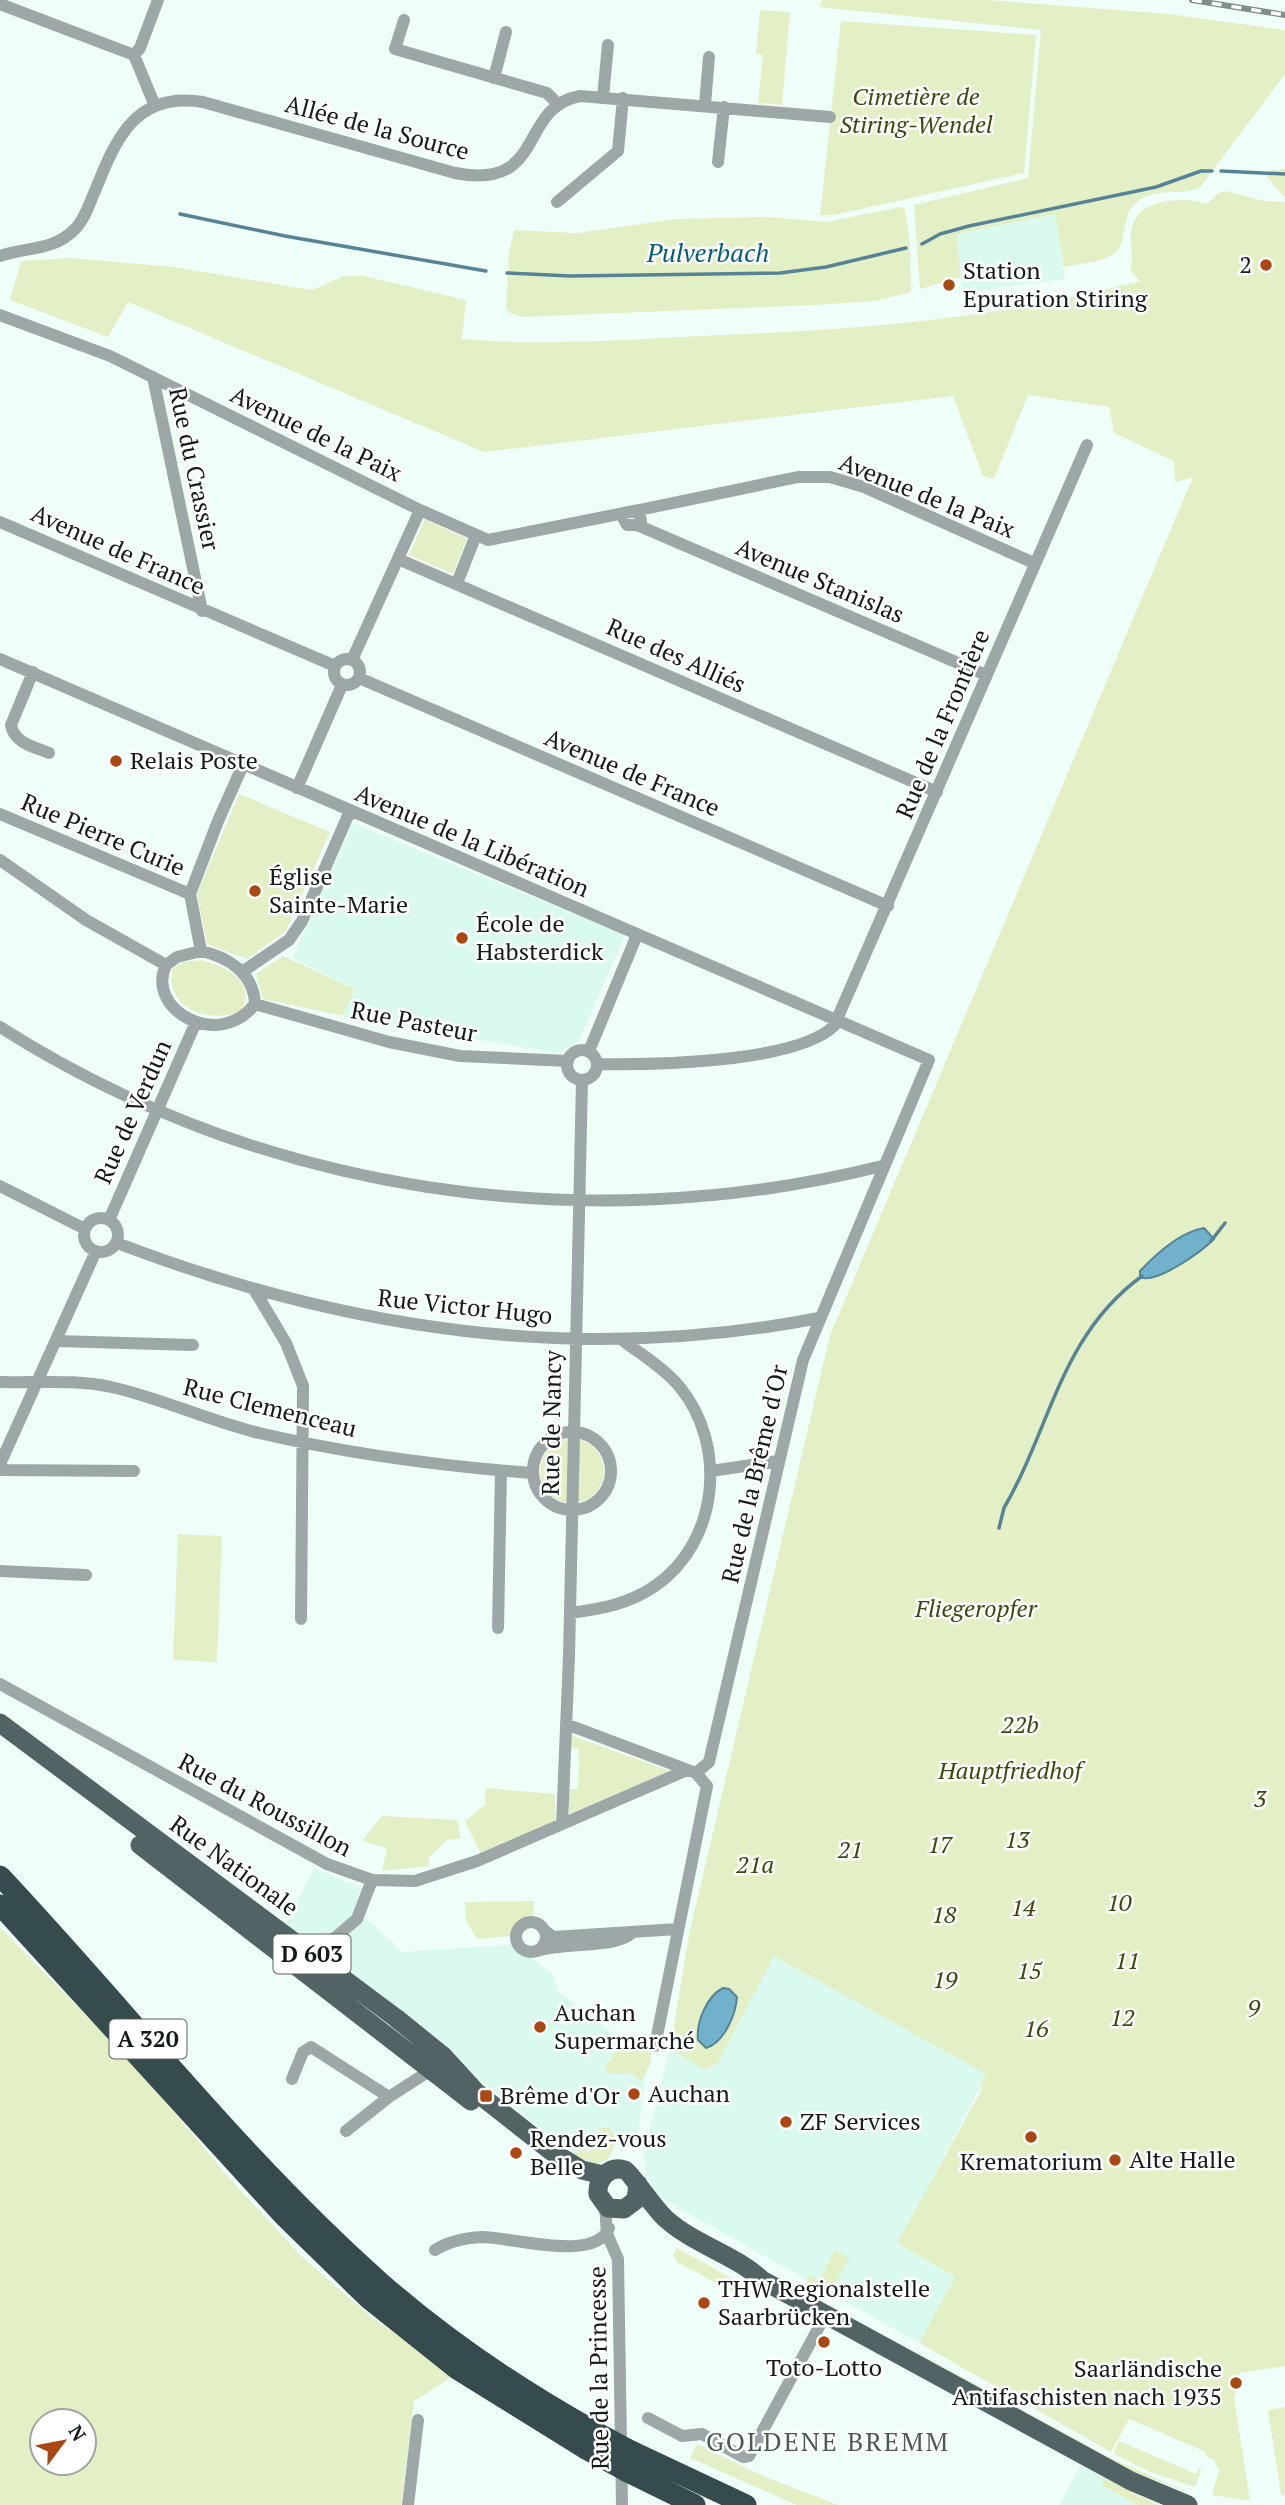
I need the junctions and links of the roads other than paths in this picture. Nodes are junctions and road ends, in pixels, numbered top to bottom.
1 (158, 0) edge
2 (0, 4) edge
3 (404, 20) dead end
4 (506, 32) dead end
5 (608, 45) dead end
6 (134, 55) junction
7 (709, 57) dead end
8 (494, 78) junction
9 (603, 97) junction
10 (623, 98) junction
11 (558, 104) junction
12 (705, 105) junction
13 (155, 106) junction
14 (724, 107) junction
15 (830, 117) dead end
16 (718, 162) dead end
17 (557, 202) dead end
18 (0, 256) edge
19 (0, 315) edge
20 (153, 377) junction
21 (1087, 445) dead end
22 (420, 510) junction
23 (639, 510) junction
24 (621, 514) junction
25 (0, 522) edge
26 (637, 525) junction
27 (477, 535) junction
28 (398, 559) junction
29 (1034, 563) junction
30 (457, 583) junction
31 (202, 611) junction
32 (0, 659) edge
33 (352, 660) junction
34 (335, 666) junction
35 (33, 672) junction
36 (986, 675) junction
37 (359, 678) junction
38 (342, 685) junction
39 (49, 753) dead end
40 (243, 765) junction
41 (297, 788) junction
42 (937, 792) junction
43 (350, 811) junction
44 (0, 814) edge
45 (0, 860) edge
46 (190, 894) junction
47 (888, 906) junction
48 (637, 935) junction
49 (201, 951) junction
50 (166, 965) junction
51 (242, 972) junction
52 (255, 1004) junction
53 (838, 1020) junction
54 (196, 1022) junction
55 (0, 1027) edge
56 (589, 1051) junction
57 (568, 1060) junction
58 (929, 1060) joint
59 (598, 1064) junction
60 (582, 1081) junction
61 (157, 1111) junction
62 (882, 1166) junction
63 (0, 1185) edge
64 (578, 1202) junction
65 (109, 1220) junction
66 (85, 1229) junction
67 (117, 1243) junction
68 (96, 1251) junction
69 (255, 1291) junction
70 (819, 1318) junction
71 (575, 1339) junction
72 (621, 1339) junction
73 (56, 1341) junction
74 (192, 1345) dead end
75 (0, 1382) edge
76 (37, 1383) junction
77 (574, 1431) junction
78 (303, 1442) junction
79 (778, 1461) junction
80 (0, 1464) edge
81 (0, 1470) edge
82 (134, 1471) dead end
83 (502, 1471) junction
84 (711, 1471) junction
85 (532, 1474) junction
86 (571, 1511) junction
87 (0, 1571) edge
88 (86, 1575) dead end
89 (570, 1613) junction
90 (301, 1619) dead end
91 (498, 1628) dead end
92 (0, 1684) edge
93 (0, 1723) edge
94 (566, 1724) junction
95 (0, 1739) edge
96 (691, 1771) junction
97 (562, 1824) junction
98 (0, 1876) edge
99 (372, 1880) junction
100 (0, 1905) edge
101 (678, 1929) junction
102 (544, 1930) junction
103 (631, 1934) junction
104 (537, 1951) junction
105 (314, 1963) junction
106 (655, 2046) dead end
107 (452, 2065) junction
108 (430, 2069) junction
109 (292, 2079) dead end
110 (389, 2097) junction
111 (346, 2131) dead end
112 (638, 2184) junction
113 (610, 2198) junction
114 (607, 2234) junction
115 (435, 2250) dead end
116 (762, 2280) junction
117 (827, 2314) junction
118 (648, 2418) dead end
119 (418, 2420) dead end
120 (590, 2440) junction
121 (408, 2505) edge
122 (622, 2505) edge
123 (695, 2505) edge
124 (746, 2505) edge
125 (1188, 2505) edge

1 - 6 street
2 - 6 street
3 - 8 street
4 - 8 street
5 - 9 street
6 - 13 street
7 - 12 street
8 - 11 street
9 - 10 street
9 - 11 street
10 - 12 street
10 - 17 street
11 - 13 street, Allée de la Source
12 - 14 street
13 - 18 street, Allée de la Source
14 - 15 street
14 - 16 street
19 - 20 street, Avenue de la Paix
20 - 22 street, Avenue de la Paix
20 - 31 street, Rue du Crassier
21 - 29 street, Rue de la Frontière
22 - 27 street, Avenue de la Paix
22 - 28 street
23 - 24 street, Avenue de la Paix
23 - 26 street
23 - 29 street, Avenue de la Paix
24 - 26 street
24 - 27 street, Avenue de la Paix
25 - 31 street, Avenue de France
26 - 36 street, Avenue Stanislas
27 - 30 street
28 - 30 street, Rue des Alliés
28 - 33 street
29 - 36 street, Rue de la Frontière
30 - 42 street, Rue des Alliés
31 - 34 street, Avenue de France
32 - 35 street, Avenue de la Libération
33 - 34 street
33 - 37 street
34 - 38 street
35 - 39 street
35 - 40 street, Avenue de la Libération
36 - 42 street, Rue de la Frontière
37 - 38 street
37 - 47 street, Avenue de France
38 - 41 street
40 - 41 street, Avenue de la Libération
40 - 46 street
41 - 43 street, Avenue de la Libération
42 - 47 street, Rue de la Frontière
43 - 48 street, Avenue de la Libération
43 - 51 street
44 - 46 street, Rue Pierre Curie
45 - 50 street
46 - 49 street
47 - 53 street, Rue de la Frontière
48 - 53 street, Avenue de la Libération
48 - 56 street
49 - 50 street
49 - 51 street
50 - 54 street
51 - 52 street
52 - 54 street
52 - 57 street, Rue Pasteur
53 - 58 street, Avenue de la Libération
53 - 59 street
54 - 61 street, Rue de Verdun
55 - 61 street
56 - 57 street
56 - 59 street
57 - 60 street
58 - 62 street, Rue de la Brême d'Or
59 - 60 street
60 - 64 street, Rue de Nancy
61 - 64 street
61 - 65 street, Rue de Verdun
62 - 64 street
62 - 70 street, Rue de la Brême d'Or
63 - 66 street
64 - 71 street, Rue de Nancy
65 - 66 street, Rue de Verdun
65 - 67 street, Rue de Verdun
66 - 68 street
67 - 68 street
67 - 69 street, Rue Victor Hugo
68 - 73 street
69 - 71 street, Rue Victor Hugo
69 - 78 street
70 - 72 street, Rue Victor Hugo
70 - 79 street, Rue de la Brême d'Or
71 - 72 street, Rue Victor Hugo
71 - 77 street, Rue de Nancy
72 - 84 street
73 - 74 street
73 - 76 street
75 - 76 street, Rue Clemenceau
76 - 78 street, Rue Clemenceau
76 - 80 street
77 - 85 street
77 - 86 street, Rue de Nancy
77 - 86 street
78 - 83 street, Rue Clemenceau
78 - 90 street
79 - 84 street
79 - 96 street, Rue de la Brême d'Or
81 - 82 street
83 - 85 street, Rue Clemenceau
83 - 91 street
84 - 89 street
85 - 86 street
86 - 89 street, Rue de Nancy
87 - 88 street
89 - 94 street, Rue de Nancy
92 - 99 street, Rue du Roussillon
93 - 105 main road, Rue Nationale / D 603
94 - 96 street
94 - 97 street
95 - 105 main road, Rue Nationale / D 603
96 - 97 street, Rue du Roussillon
96 - 101 street
97 - 99 street, Rue du Roussillon
98 - 120 highway, A 320
99 - 105 street
100 - 120 highway, A 320
101 - 103 street
101 - 106 street
102 - 103 street
102 - 104 street
102 - 104 street
103 - 104 street
105 - 107 main road, Rue Nationale / D 603
105 - 108 main road, Rue Nationale / D 603
107 - 108 street
107 - 113 main road, Rue Nationale / D 603
108 - 110 street
108 - 113 main road, Rue Nationale / D 603
109 - 110 street
110 - 111 street
112 - 113 main road
112 - 113 main road, D 603
112 - 116 main road
113 - 114 street, Rue de la Princesse
113 - 116 main road
114 - 115 street
114 - 122 street, Rue de la Princesse
116 - 117 main road
117 - 118 street
117 - 125 main road
119 - 121 street
120 - 123 highway, A 320, bridge
120 - 124 highway, A 320, bridge

